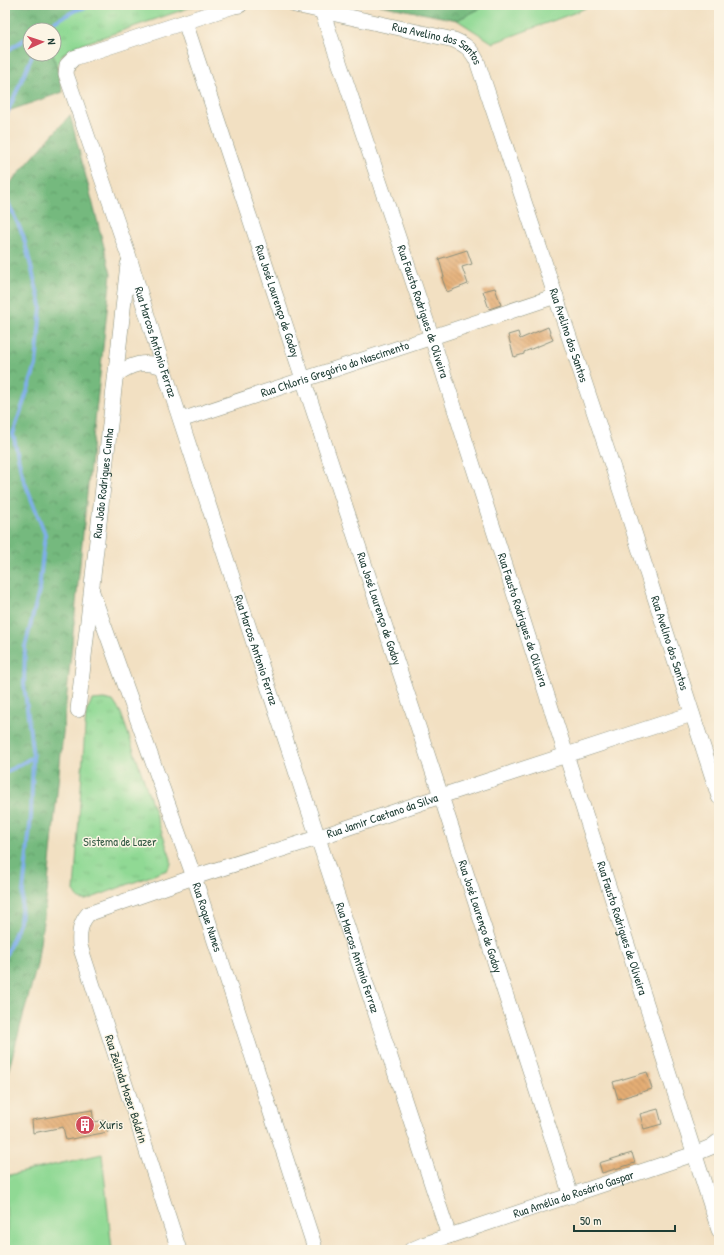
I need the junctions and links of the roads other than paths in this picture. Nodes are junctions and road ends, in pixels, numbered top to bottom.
1 (240, 5) edge
2 (295, 5) edge
3 (322, 11) junction
4 (184, 22) junction
5 (129, 257) junction
6 (556, 296) junction
7 (432, 338) junction
8 (163, 367) junction
9 (116, 375) junction
10 (304, 380) junction
11 (181, 420) junction
12 (92, 592) junction
13 (78, 710) dead end
14 (692, 714) junction
15 (566, 755) junction
16 (441, 796) junction
17 (719, 796) edge
18 (317, 838) junction
19 (194, 877) junction
20 (80, 928) joint
21 (719, 1141) edge
22 (694, 1154) junction
23 (571, 1196) junction
24 (719, 1230) edge
25 (449, 1236) junction
26 (424, 1247) edge
27 (316, 1248) edge
28 (178, 1250) edge
29 (411, 1250) edge

1 - 4 street
2 - 3 street, Rua Avelino dos Santos
3 - 6 street, Rua Avelino dos Santos
3 - 7 street, Rua Fausto Rodrigues de Oliveira
4 - 5 street, Rua Marcos Antonio Ferraz
4 - 10 street, Rua José Lourenço de Godoy
5 - 8 street, Rua Marcos Antonio Ferraz
5 - 9 street, Rua João Rodrigues Cunha
6 - 7 street, Rua Chloris Gregório do Nascimento
6 - 14 street, Rua Avelino dos Santos
7 - 10 street, Rua Chloris Gregório do Nascimento
7 - 15 street, Rua Fausto Rodrigues de Oliveira
8 - 9 street
8 - 11 street, Rua Marcos Antonio Ferraz
9 - 12 street, Rua João Rodrigues Cunha
10 - 11 street, Rua Chloris Gregório do Nascimento
10 - 16 street, Rua José Lourenço de Godoy
11 - 18 street, Rua Marcos Antonio Ferraz
12 - 13 street, Rua João Rodrigues Cunha
12 - 19 street, Rua Roque Nunes
14 - 15 street, Rua Jamir Caetano da Silva
14 - 17 street, Rua Avelino dos Santos
15 - 16 street, Rua Jamir Caetano da Silva
15 - 22 street, Rua Fausto Rodrigues de Oliveira
16 - 18 street, Rua Jamir Caetano da Silva
16 - 23 street, Rua José Lourenço de Godoy
18 - 19 street, Rua Jamir Caetano da Silva
18 - 25 street, Rua Marcos Antonio Ferraz
19 - 20 street, Rua Jamir Caetano da Silva
19 - 27 street, Rua Roque Nunes
20 - 28 street, Rua Zelinda Mozer Boldrin
21 - 22 street, Rua Amélia do Rosário Gaspar
22 - 23 street, Rua Amélia do Rosário Gaspar
22 - 24 street, Rua Fausto Rodrigues de Oliveira
23 - 25 street, Rua Amélia do Rosário Gaspar
25 - 26 street, Rua Amélia do Rosário Gaspar
26 - 29 street, Rua Amélia do Rosário Gaspar

